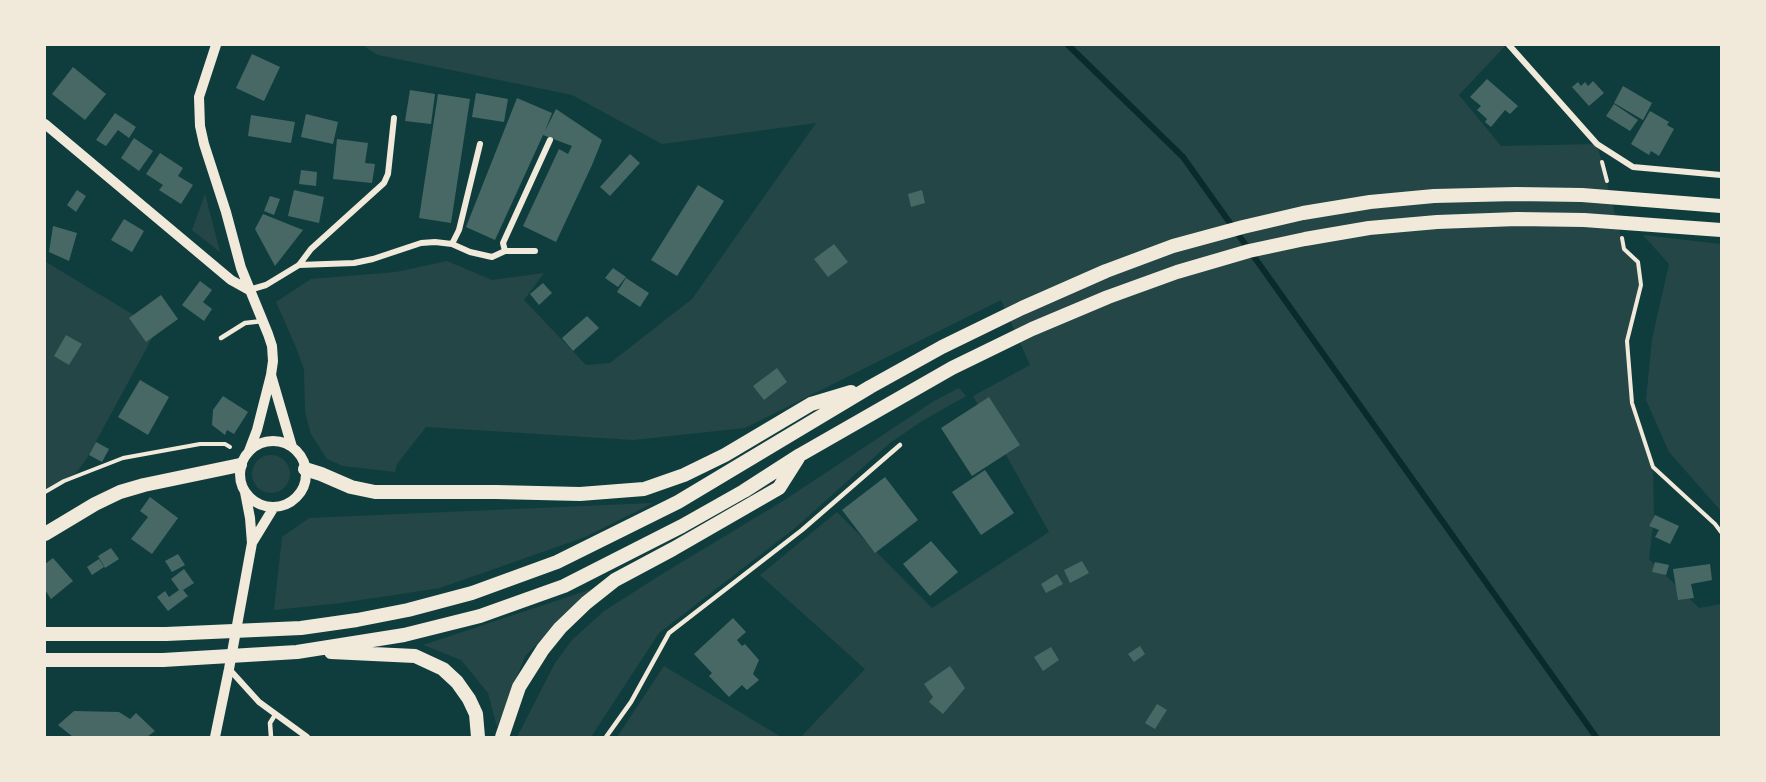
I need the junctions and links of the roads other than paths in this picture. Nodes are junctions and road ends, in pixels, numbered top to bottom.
1 (216, 45) edge
2 (1509, 45) edge
3 (394, 118) dead end
4 (45, 124) edge
5 (550, 140) dead end
6 (480, 144) dead end
7 (1721, 175) edge
8 (1721, 206) edge
9 (1721, 230) edge
10 (452, 244) junction
11 (505, 251) junction
12 (535, 251) dead end
13 (299, 265) junction
14 (249, 290) junction
15 (263, 321) junction
16 (220, 338) dead end
17 (271, 375) junction
18 (870, 387) junction
19 (900, 445) dead end
20 (292, 447) junction
21 (249, 451) junction
22 (800, 455) junction
23 (240, 465) junction
24 (305, 470) junction
25 (245, 492) junction
26 (274, 507) junction
27 (45, 534) edge
28 (252, 543) junction
29 (45, 634) edge
30 (302, 651) junction
31 (45, 660) edge
32 (229, 669) junction
33 (275, 715) junction
34 (215, 737) edge
35 (271, 737) edge
36 (307, 737) edge
37 (478, 737) edge
38 (502, 737) edge
39 (606, 737) edge

1 - 14 street
2 - 7 street
3 - 13 street
4 - 14 street
5 - 11 street
6 - 10 street
8 - 18 highway
9 - 22 highway
10 - 11 street
10 - 13 street
11 - 12 street
13 - 14 street
14 - 15 street
15 - 16 lane
15 - 17 street
17 - 20 street
17 - 21 street
18 - 24 highway
18 - 29 highway
19 - 39 lane
20 - 21 street
20 - 24 street
21 - 23 street
22 - 30 highway
22 - 38 highway
23 - 25 street
23 - 27 highway
24 - 26 street
25 - 26 street
25 - 28 street
26 - 28 street
28 - 32 street
30 - 31 highway
30 - 37 highway
32 - 33 street
32 - 34 street
33 - 35 lane
33 - 36 street

